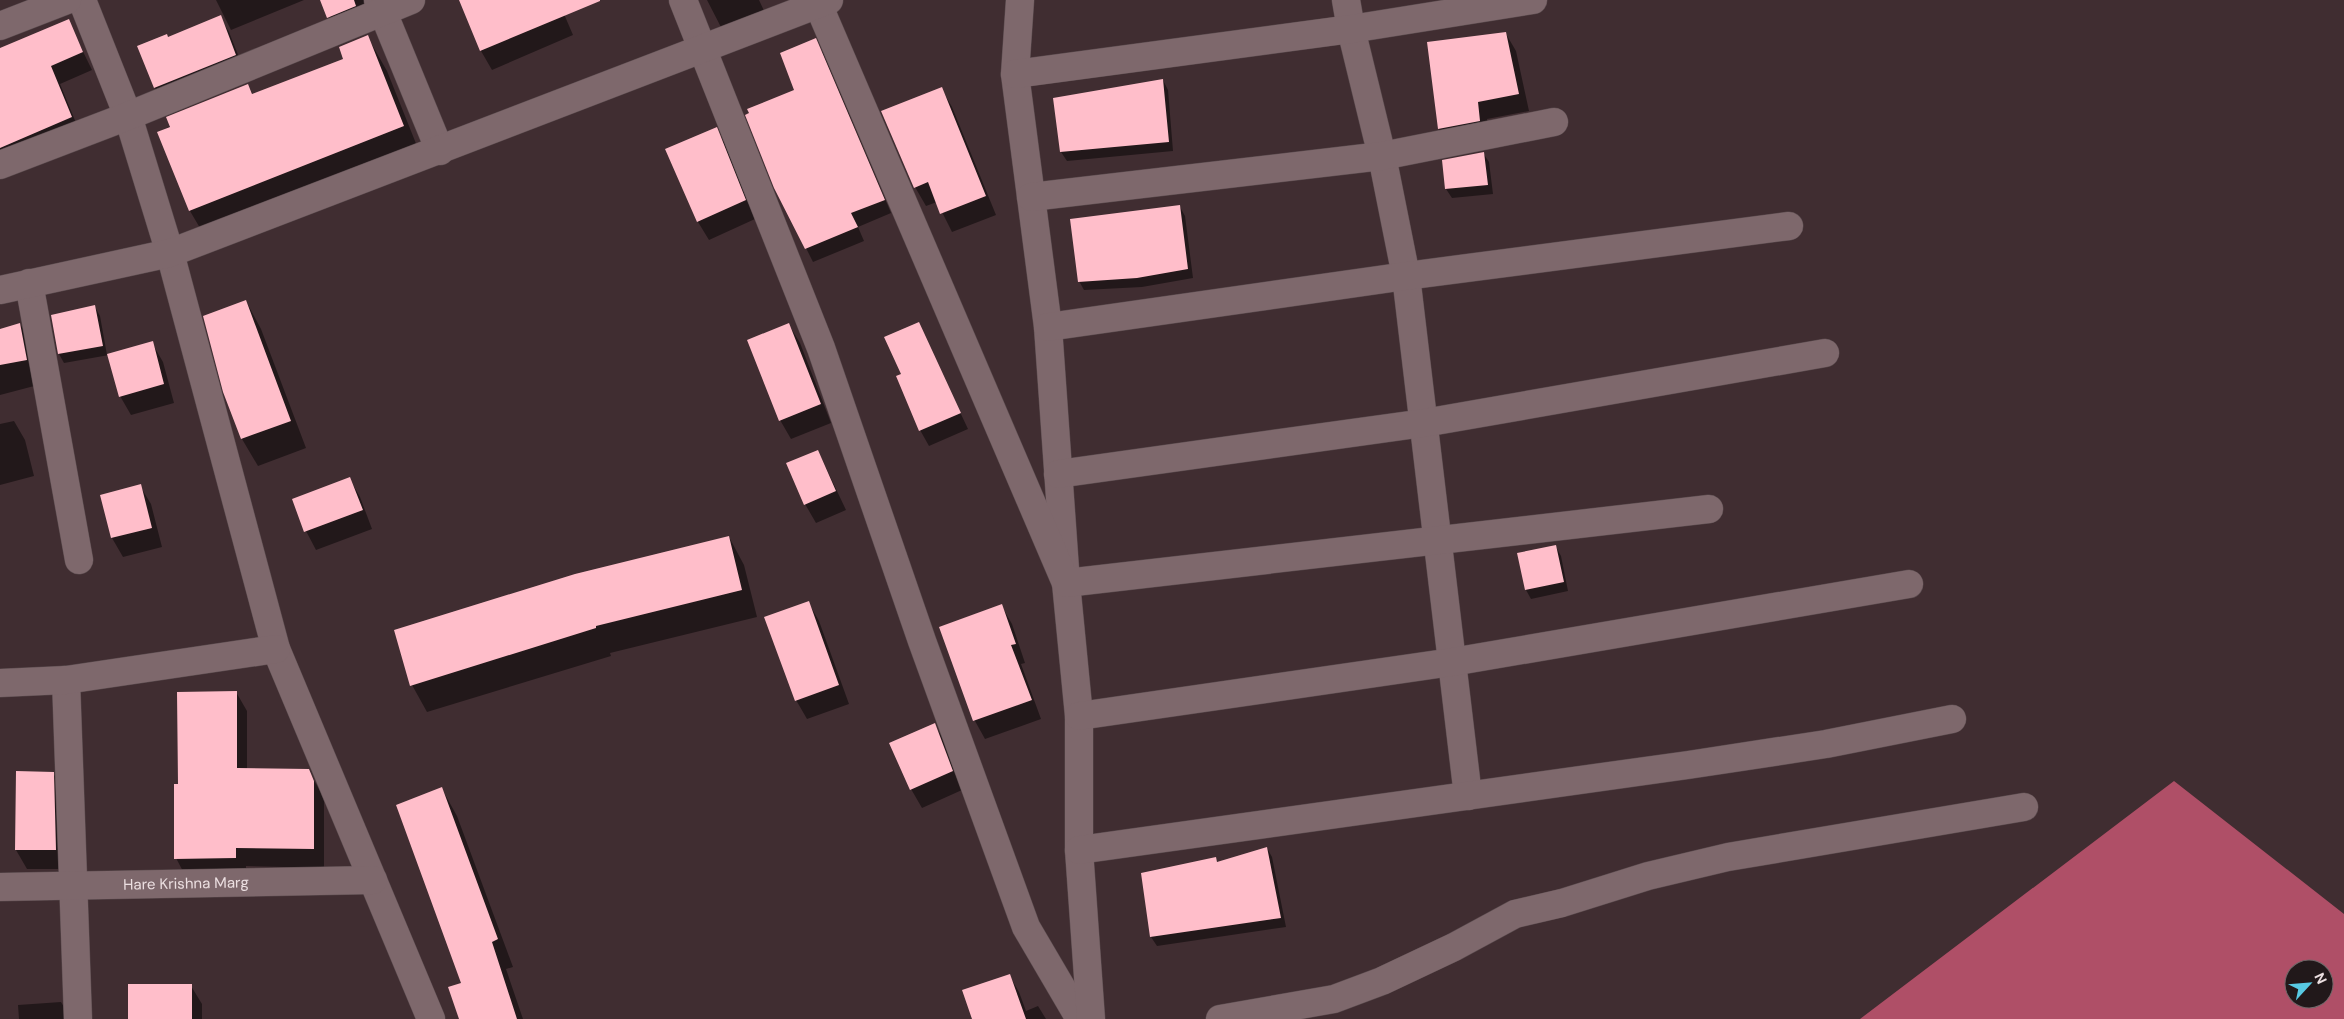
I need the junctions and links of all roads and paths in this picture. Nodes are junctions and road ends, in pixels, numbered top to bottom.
1 (67, 0) edge
2 (82, 0) edge
3 (411, 0) edge
4 (683, 0) edge
5 (1020, 0) edge
6 (1346, 0) edge
7 (1533, 0) edge
8 (823, 2) edge
9 (380, 5) edge
10 (0, 26) edge
11 (1351, 29) junction
12 (701, 50) junction
13 (1015, 74) junction
14 (128, 116) junction
15 (1554, 122) dead end
16 (440, 151) junction
17 (1382, 156) junction
18 (0, 165) edge
19 (1031, 197) junction
20 (1789, 226) dead end
21 (170, 253) junction
22 (1406, 276) junction
23 (30, 283) junction
24 (0, 290) edge
25 (1048, 327) junction
26 (1825, 353) dead end
27 (1424, 423) junction
28 (1058, 474) junction
29 (1709, 509) dead end
30 (1438, 541) junction
31 (79, 560) dead end
32 (1066, 583) junction
33 (1909, 584) dead end
34 (276, 649) junction
35 (1452, 662) junction
36 (66, 680) junction
37 (0, 683) edge
38 (1079, 716) junction
39 (1952, 719) dead end
40 (1468, 796) junction
41 (2024, 807) dead end
42 (1079, 850) junction
43 (373, 880) junction
44 (0, 887) edge
45 (74, 887) junction
46 (1322, 1010) edge
47 (78, 1019) edge
48 (431, 1019) edge
49 (1080, 1019) edge
50 (1091, 1019) edge
51 (1220, 1019) edge

1 - 10 street
2 - 14 street
3 - 9 street
4 - 12 street
5 - 13 street
6 - 11 street
7 - 11 street
8 - 12 street
8 - 32 street
9 - 14 street
9 - 16 street
11 - 13 street
11 - 17 street
12 - 16 street
12 - 49 street
13 - 19 street
14 - 18 street
14 - 21 street
15 - 17 street
16 - 21 street
17 - 19 street
17 - 22 street
19 - 25 street
20 - 22 street
21 - 23 street
21 - 34 street
22 - 25 street
22 - 27 street
23 - 24 street
23 - 31 street
25 - 28 street
26 - 27 street
27 - 28 street
27 - 30 street
28 - 32 street
29 - 30 street
30 - 32 street
30 - 35 street
32 - 38 street
33 - 35 street
34 - 36 street
34 - 43 street
35 - 38 street
35 - 40 street
36 - 37 street
36 - 45 street
38 - 42 street
39 - 40 street
40 - 42 street
41 - 46 street
42 - 50 street
43 - 45 street, Hare Krishna Marg
43 - 48 street
44 - 45 street, Hare Krishna Marg
45 - 47 street
46 - 51 street

